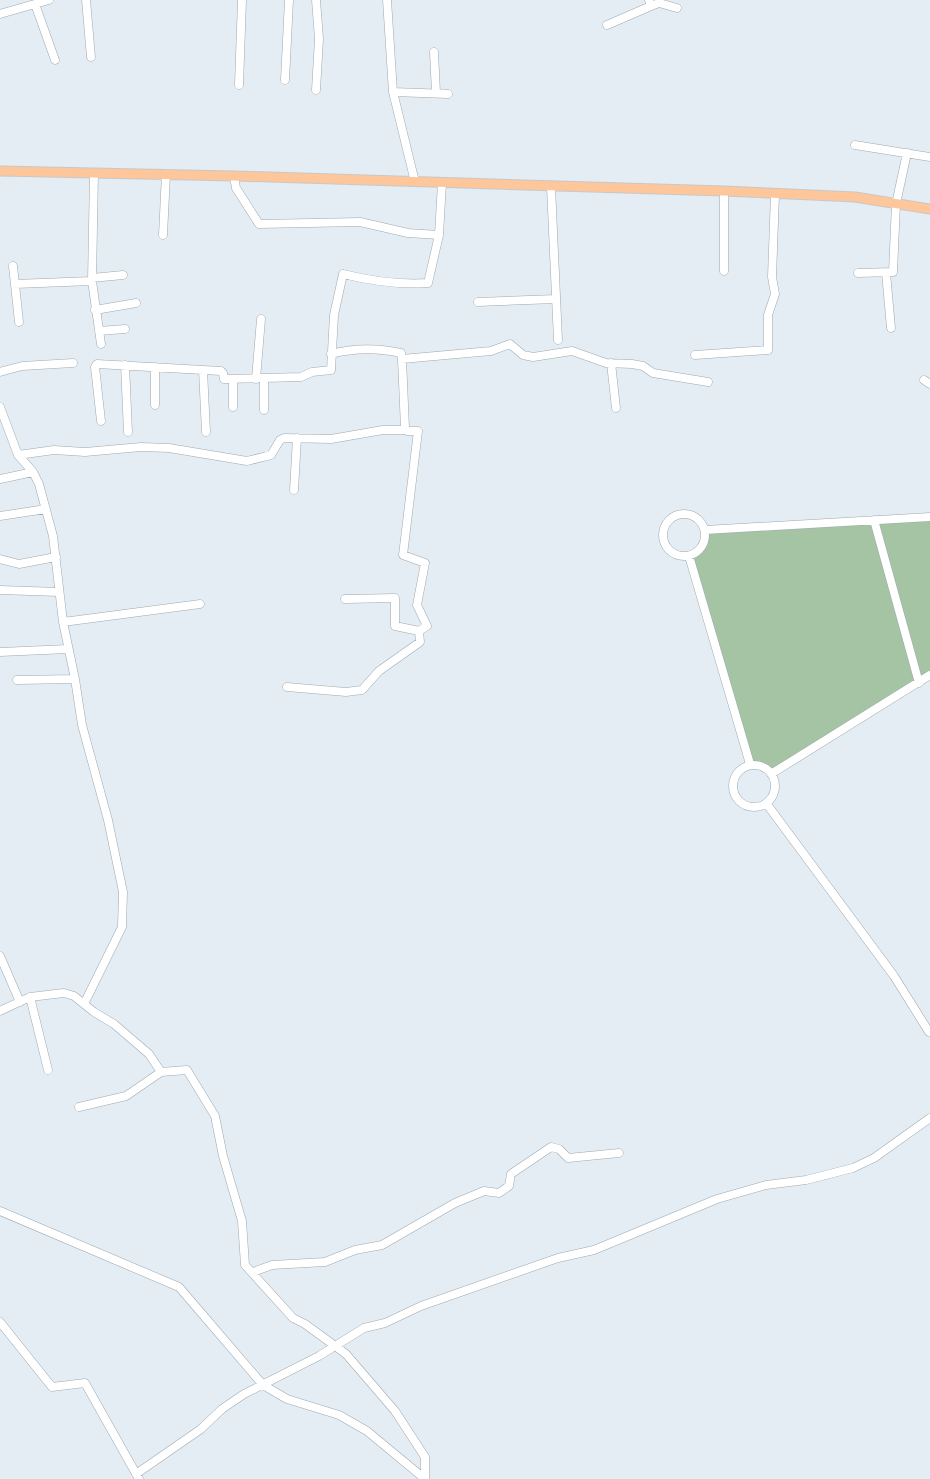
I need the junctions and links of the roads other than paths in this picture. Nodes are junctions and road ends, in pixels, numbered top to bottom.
1 (49, 0) edge
2 (86, 0) edge
3 (242, 0) edge
4 (289, 0) edge
5 (316, 0) edge
6 (387, 0) edge
7 (650, 3) edge
8 (35, 4) junction
9 (677, 8) dead end
10 (0, 14) edge
11 (607, 25) dead end
12 (434, 52) dead end
13 (91, 57) dead end
14 (55, 60) dead end
15 (285, 80) dead end
16 (239, 85) dead end
17 (316, 90) dead end
18 (393, 92) junction
19 (436, 94) junction
20 (448, 94) dead end
21 (854, 145) dead end
22 (908, 153) junction
23 (930, 157) edge
24 (0, 171) edge
25 (94, 173) junction
26 (166, 174) junction
27 (234, 176) junction
28 (414, 182) junction
29 (442, 183) junction
30 (552, 187) junction
31 (724, 191) junction
32 (775, 194) junction
33 (896, 204) junction
34 (930, 209) edge
35 (163, 235) dead end
36 (439, 235) junction
37 (13, 266) dead end
38 (724, 271) dead end
39 (886, 272) junction
40 (858, 273) dead end
41 (123, 275) dead end
42 (92, 280) junction
43 (15, 284) junction
44 (556, 299) junction
45 (478, 302) dead end
46 (136, 303) dead end
47 (95, 310) junction
48 (261, 319) dead end
49 (18, 322) dead end
50 (891, 328) dead end
51 (125, 329) dead end
52 (99, 332) junction
53 (558, 340) dead end
54 (101, 344) dead end
55 (332, 354) junction
56 (695, 355) dead end
57 (402, 359) junction
58 (73, 363) dead end
59 (611, 363) junction
60 (125, 365) junction
61 (154, 367) junction
62 (204, 370) junction
63 (0, 372) edge
64 (233, 379) junction
65 (260, 379) junction
66 (708, 382) dead end
67 (155, 405) dead end
68 (0, 407) edge
69 (233, 407) dead end
70 (616, 408) dead end
71 (264, 410) dead end
72 (101, 420) dead end
73 (406, 430) junction
74 (128, 432) dead end
75 (206, 432) dead end
76 (297, 438) junction
77 (18, 455) junction
78 (33, 472) junction
79 (0, 479) edge
80 (294, 490) dead end
81 (46, 509) junction
82 (0, 516) edge
83 (930, 517) edge
84 (874, 520) junction
85 (705, 530) junction
86 (690, 556) junction
87 (56, 557) junction
88 (0, 559) edge
89 (0, 590) edge
90 (59, 592) junction
91 (346, 599) dead end
92 (200, 604) dead end
93 (63, 622) junction
94 (419, 631) junction
95 (68, 649) junction
96 (0, 652) edge
97 (930, 675) edge
98 (75, 679) junction
99 (17, 680) dead end
100 (919, 682) junction
101 (286, 687) dead end
102 (750, 764) junction
103 (771, 774) junction
104 (766, 803) junction
105 (0, 956) edge
106 (30, 997) junction
107 (20, 1002) junction
108 (84, 1004) junction
109 (0, 1010) edge
110 (929, 1032) edge
111 (48, 1070) dead end
112 (161, 1072) junction
113 (79, 1107) dead end
114 (930, 1118) edge
115 (619, 1153) dead end
116 (0, 1211) edge
117 (253, 1272) junction
118 (0, 1322) edge
119 (335, 1345) junction
120 (263, 1386) junction
121 (138, 1476) edge
122 (425, 1479) edge

1 - 8 street
2 - 13 street
3 - 16 street
4 - 15 street
5 - 17 street
6 - 18 street
7 - 9 street
7 - 11 street
8 - 10 street
8 - 14 street
12 - 19 street
18 - 19 street
18 - 28 street
19 - 20 street
21 - 22 street
22 - 23 street
22 - 33 street
24 - 25 main road
25 - 26 main road
25 - 42 street
26 - 27 main road
26 - 35 street
27 - 28 main road
27 - 36 street
28 - 29 main road
29 - 30 main road
29 - 36 street
30 - 31 main road
30 - 44 street
31 - 32 main road
31 - 38 street
32 - 33 main road
32 - 56 street
33 - 34 main road
33 - 39 street
36 - 55 street
37 - 43 street
39 - 40 street
39 - 50 street
41 - 42 street
42 - 43 street
42 - 47 street
43 - 49 street
44 - 45 street
44 - 53 street
46 - 47 street
47 - 52 street
48 - 65 street
51 - 52 street
52 - 54 street
55 - 57 street
55 - 65 street
57 - 59 street
57 - 73 street
58 - 63 street
59 - 66 street
59 - 70 street
60 - 61 street
60 - 72 street
60 - 74 street
61 - 62 street
61 - 67 street
62 - 64 street
62 - 75 street
64 - 65 street
64 - 69 street
65 - 71 street
68 - 77 street
73 - 76 street
73 - 94 street
76 - 77 street
76 - 80 street
77 - 78 street
78 - 79 street
78 - 81 street
81 - 82 street
81 - 87 street
83 - 84 street
84 - 85 street
84 - 100 street
85 - 86 street
85 - 86 street
86 - 102 street
87 - 88 street
87 - 90 street
89 - 90 street
90 - 93 street
91 - 94 street
92 - 93 street
93 - 95 street
94 - 101 street
95 - 96 street
95 - 98 street
97 - 100 street
98 - 99 street
98 - 108 street
100 - 103 street
102 - 103 street
102 - 104 street
103 - 104 street
104 - 110 street
105 - 107 street
106 - 107 street
106 - 108 street
106 - 111 street
107 - 109 street
108 - 112 street
112 - 113 street
112 - 117 street
114 - 119 street
115 - 117 street
116 - 120 street
117 - 119 street
118 - 121 street
119 - 120 street
119 - 122 street
120 - 121 street
120 - 122 street

